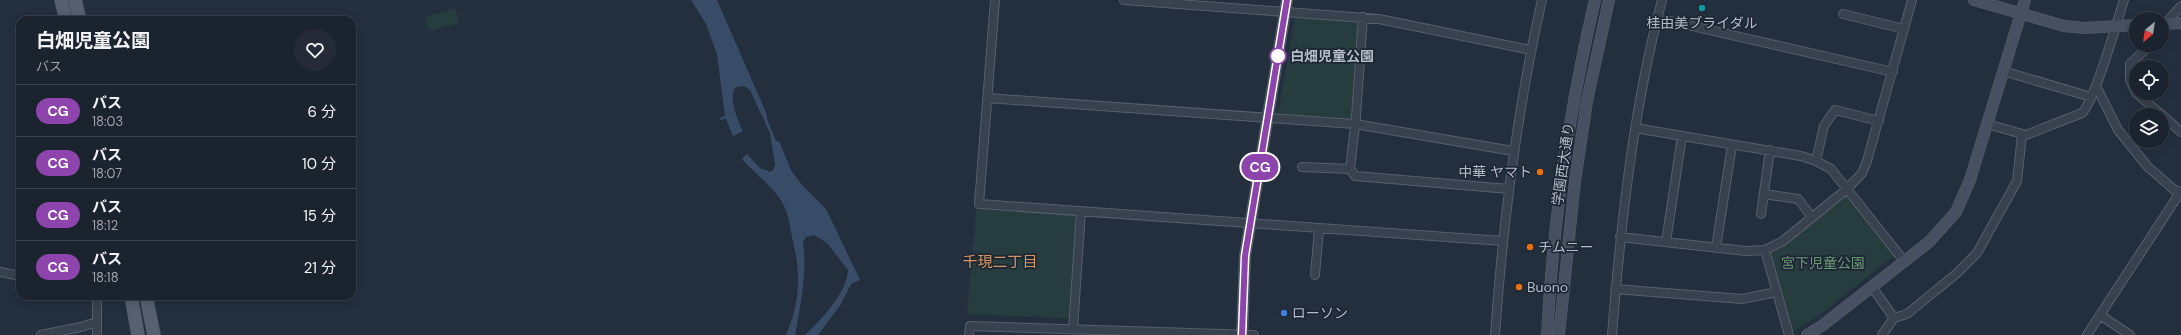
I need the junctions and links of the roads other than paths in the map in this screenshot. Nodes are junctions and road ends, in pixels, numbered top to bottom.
1 (61, 0) edge
2 (75, 0) edge
3 (995, 0) edge
4 (1124, 0) edge
5 (1542, 0) edge
6 (1595, 0) edge
7 (1609, 0) edge
8 (1662, 0) edge
9 (1912, 0) edge
10 (1974, 0) edge
11 (2025, 0) edge
12 (2124, 0) edge
13 (1287, 5) edge
14 (2181, 6) edge
15 (1843, 14) dead end
16 (2020, 14) junction
17 (65, 16) edge
18 (79, 16) edge
19 (1363, 17) junction
20 (1657, 18) junction
21 (2169, 19) edge
22 (2181, 23) edge
23 (2169, 25) edge
24 (2129, 26) edge
25 (2116, 27) junction
26 (1904, 29) junction
27 (1531, 50) junction
28 (2143, 52) edge
29 (2134, 60) edge
30 (2003, 71) junction
31 (1893, 72) junction
32 (2096, 86) junction
33 (2091, 97) junction
34 (987, 98) junction
35 (2145, 100) edge
36 (2154, 108) edge
37 (1268, 118) junction
38 (1879, 121) junction
39 (2169, 121) edge
40 (1355, 124) junction
41 (1988, 124) junction
42 (1635, 128) junction
43 (2181, 132) edge
44 (2022, 135) junction
45 (1682, 136) junction
46 (1732, 144) junction
47 (1770, 150) junction
48 (1513, 151) junction
49 (1816, 161) junction
50 (1302, 167) dead end
51 (1350, 169) junction
52 (1509, 189) junction
53 (1847, 189) junction
54 (2180, 192) edge
55 (1764, 194) junction
56 (1081, 211) junction
57 (1761, 214) dead end
58 (1812, 217) junction
59 (1250, 224) junction
60 (1319, 229) junction
61 (1620, 237) junction
62 (1503, 241) junction
63 (1666, 242) junction
64 (1716, 248) junction
65 (1765, 250) junction
66 (1904, 261) junction
67 (0, 272) edge
68 (16, 275) edge
69 (1315, 275) dead end
70 (1872, 287) junction
71 (1615, 289) junction
72 (1777, 292) junction
73 (97, 300) edge
74 (132, 300) edge
75 (147, 300) edge
76 (2100, 315) junction
77 (1894, 318) junction
78 (97, 322) junction
79 (1073, 329) junction
80 (41, 335) edge
81 (97, 335) edge
82 (138, 335) edge
83 (154, 335) edge
84 (969, 335) edge
85 (1242, 335) edge
86 (1254, 335) edge
87 (1495, 335) edge
88 (1547, 335) edge
89 (1559, 335) edge
90 (1612, 335) edge
91 (1790, 335) edge
92 (1806, 335) edge
93 (1882, 335) edge
94 (2088, 335) edge
95 (2130, 335) edge

1 - 17 main road
2 - 18 main road
3 - 34 street
4 - 13 street
5 - 27 street
6 - 88 street, 学園西大通り
7 - 89 street, 学園西大通り
8 - 20 street
9 - 26 street
10 - 16 street
11 - 16 street
12 - 25 street
13 - 19 street
13 - 37 street
14 - 21 street
15 - 26 street
16 - 25 street
16 - 30 street
19 - 27 street
19 - 40 street
20 - 31 street
20 - 42 street
22 - 23 street
24 - 25 street
25 - 32 street
26 - 31 street
27 - 48 street
28 - 29 street
30 - 33 street
30 - 41 street
31 - 38 street
32 - 33 street
32 - 54 street
33 - 44 street
34 - 37 street
34 - 56 street
35 - 36 street
37 - 40 street
37 - 59 street
38 - 49 street
38 - 53 street
39 - 43 street
40 - 48 street
40 - 51 street
41 - 44 street
41 - 66 street
42 - 45 street
42 - 61 street
44 - 77 street
45 - 46 street
45 - 63 street
46 - 47 street
46 - 64 street
47 - 49 street
47 - 55 street
48 - 52 street
49 - 53 street
50 - 51 street
51 - 52 street
52 - 62 street
53 - 58 street
53 - 66 street
54 - 76 street
55 - 57 street
55 - 58 street
56 - 59 street
56 - 79 street
58 - 65 street
59 - 60 street
59 - 85 street
60 - 62 street
60 - 69 street
61 - 63 street
61 - 71 street
62 - 87 street
63 - 64 street
64 - 65 street
65 - 72 street
66 - 70 street
67 - 68 street
70 - 77 street
70 - 92 street
71 - 72 street
71 - 90 street
72 - 91 street
73 - 78 street
74 - 82 main road
75 - 83 main road
76 - 94 street
76 - 95 street
77 - 93 street
78 - 80 street
78 - 81 street
79 - 84 street
79 - 85 street
85 - 86 street

